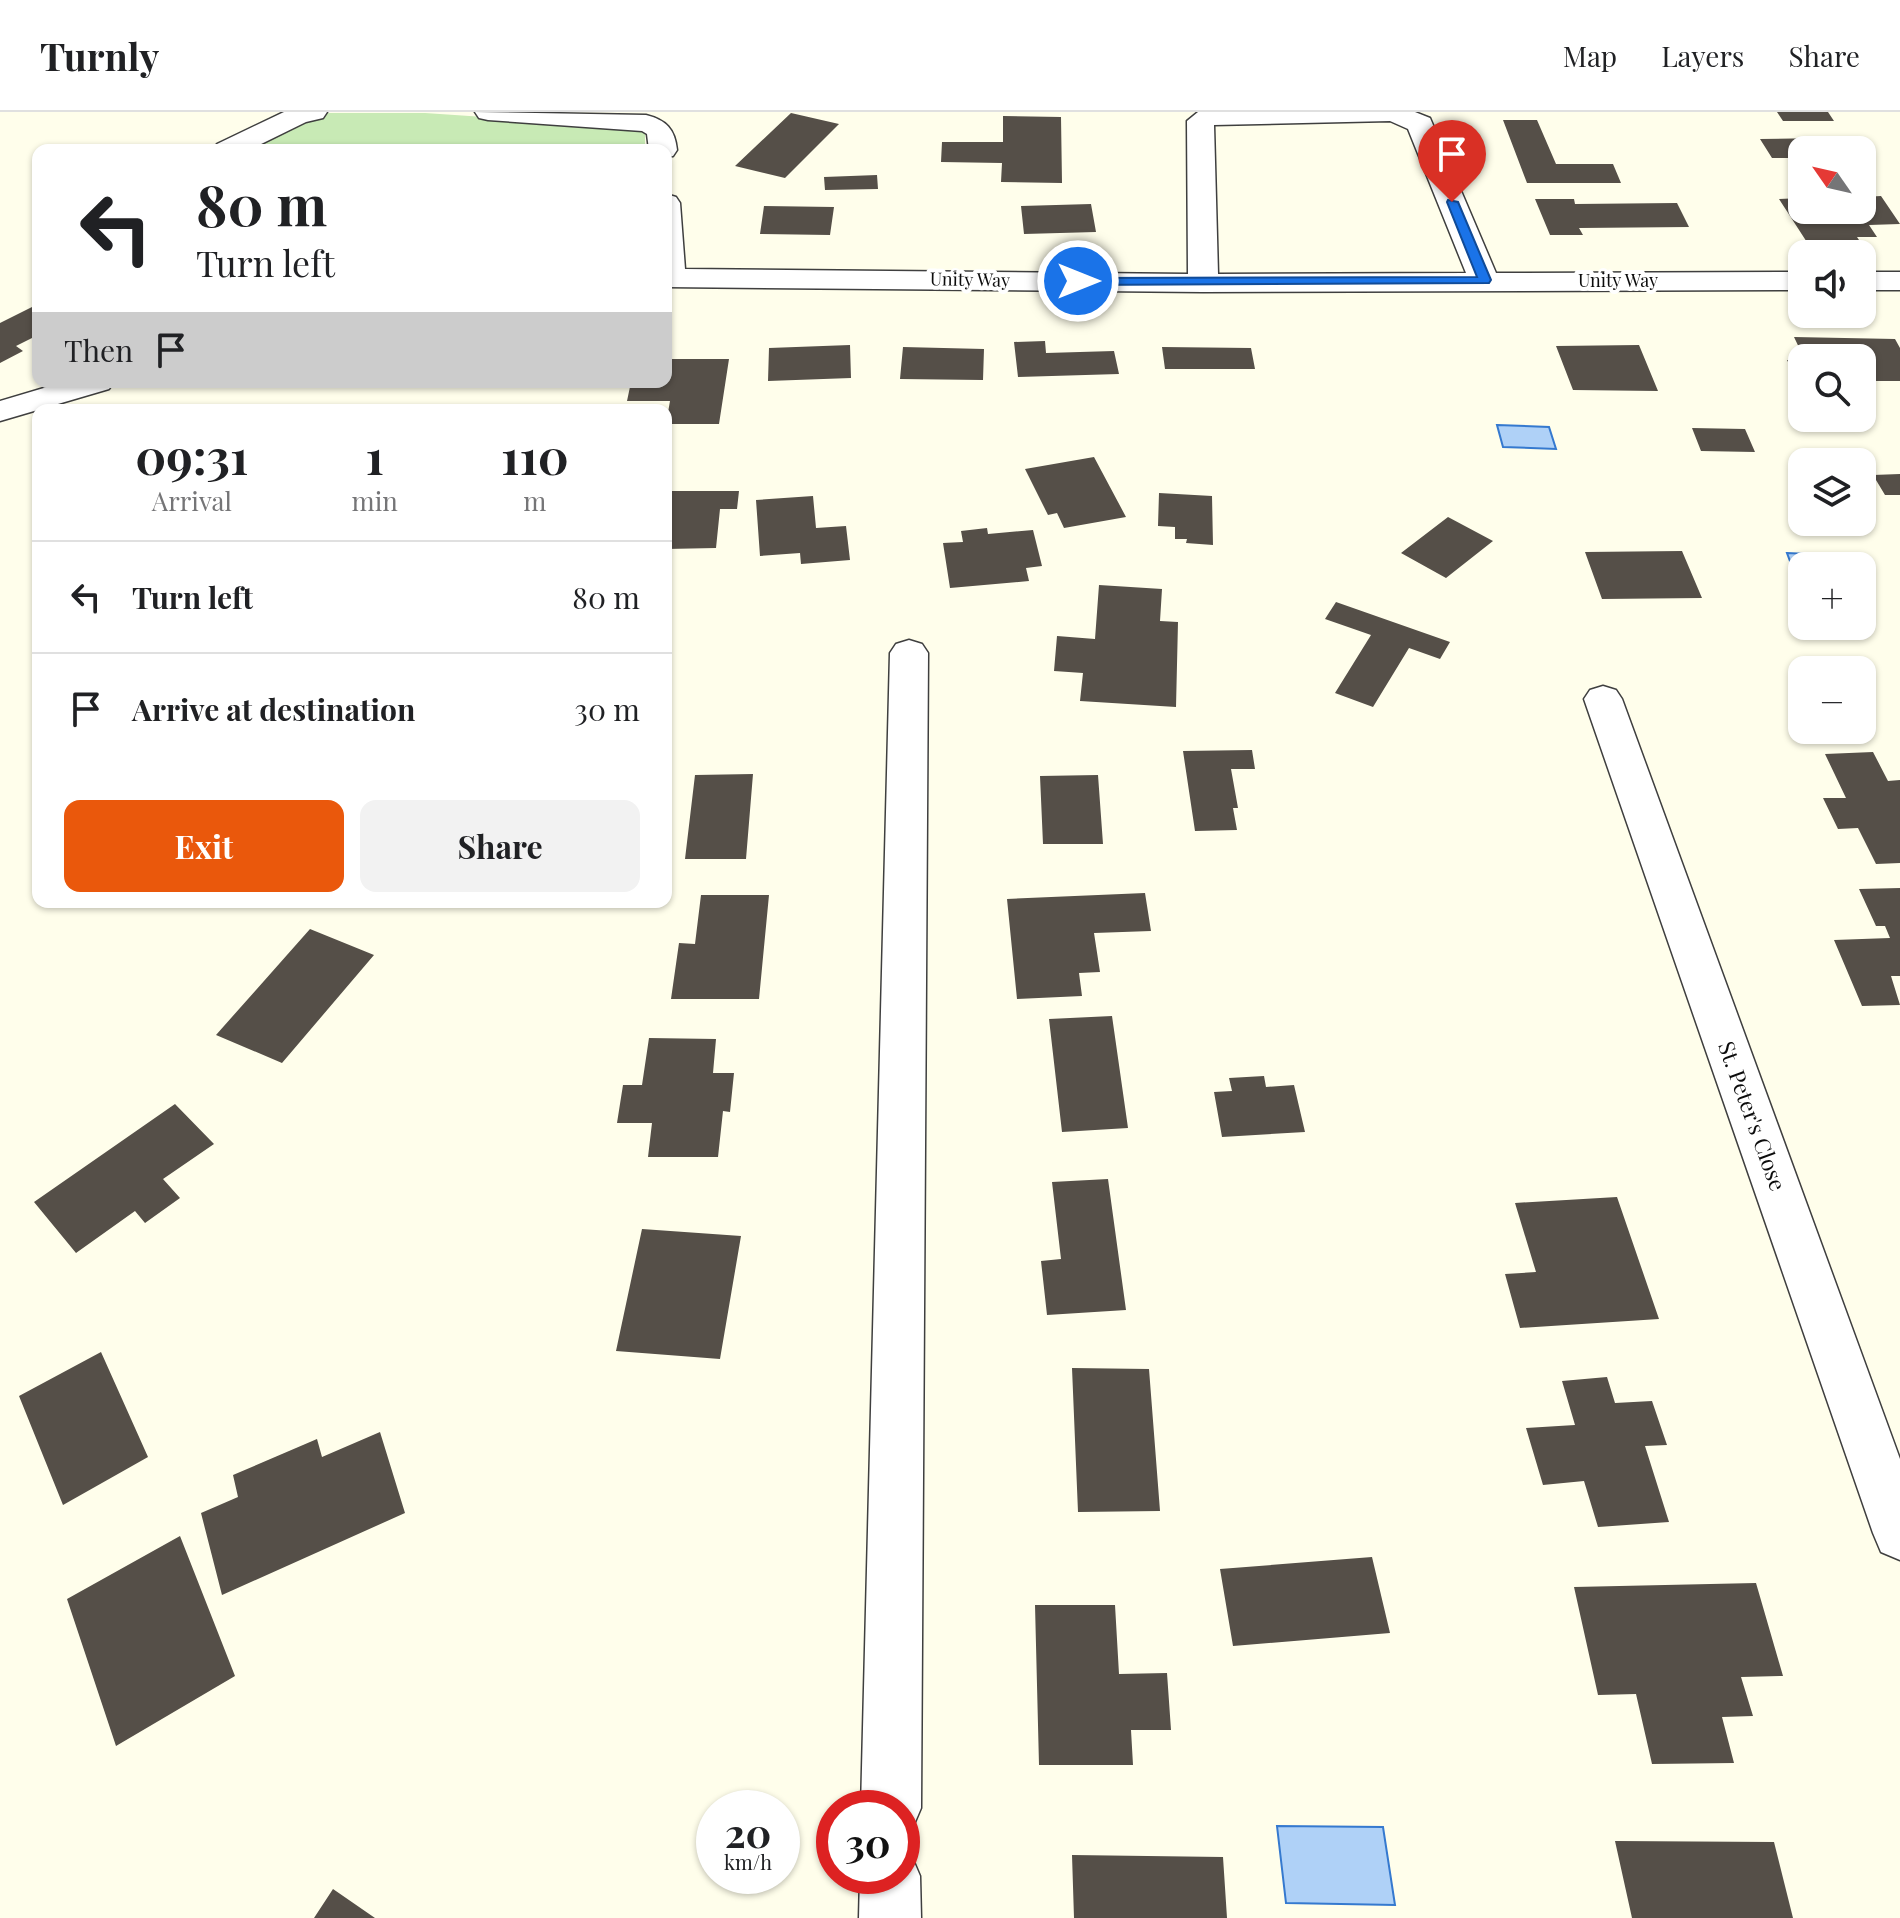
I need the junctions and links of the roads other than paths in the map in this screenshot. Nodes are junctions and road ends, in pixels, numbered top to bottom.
1 (314, 112) edge
2 (488, 112) edge
3 (239, 144) edge
4 (663, 144) edge
5 (672, 278) edge
6 (1484, 280) junction
7 (1788, 281) edge
8 (1876, 281) edge
9 (1900, 281) edge
10 (1203, 283) junction
11 (78, 388) edge
12 (0, 411) edge
13 (909, 653) dead end
14 (1603, 699) dead end
15 (1900, 1533) edge
16 (891, 1790) edge
17 (890, 1894) edge
18 (890, 1918) edge

1 - 3 street
2 - 4 street
5 - 10 street, Unity Way
6 - 7 street, Unity Way
6 - 10 street, Unity Way
6 - 10 street
8 - 9 street
11 - 12 street
13 - 16 street
14 - 15 street, St. Peter's Close
17 - 18 street

